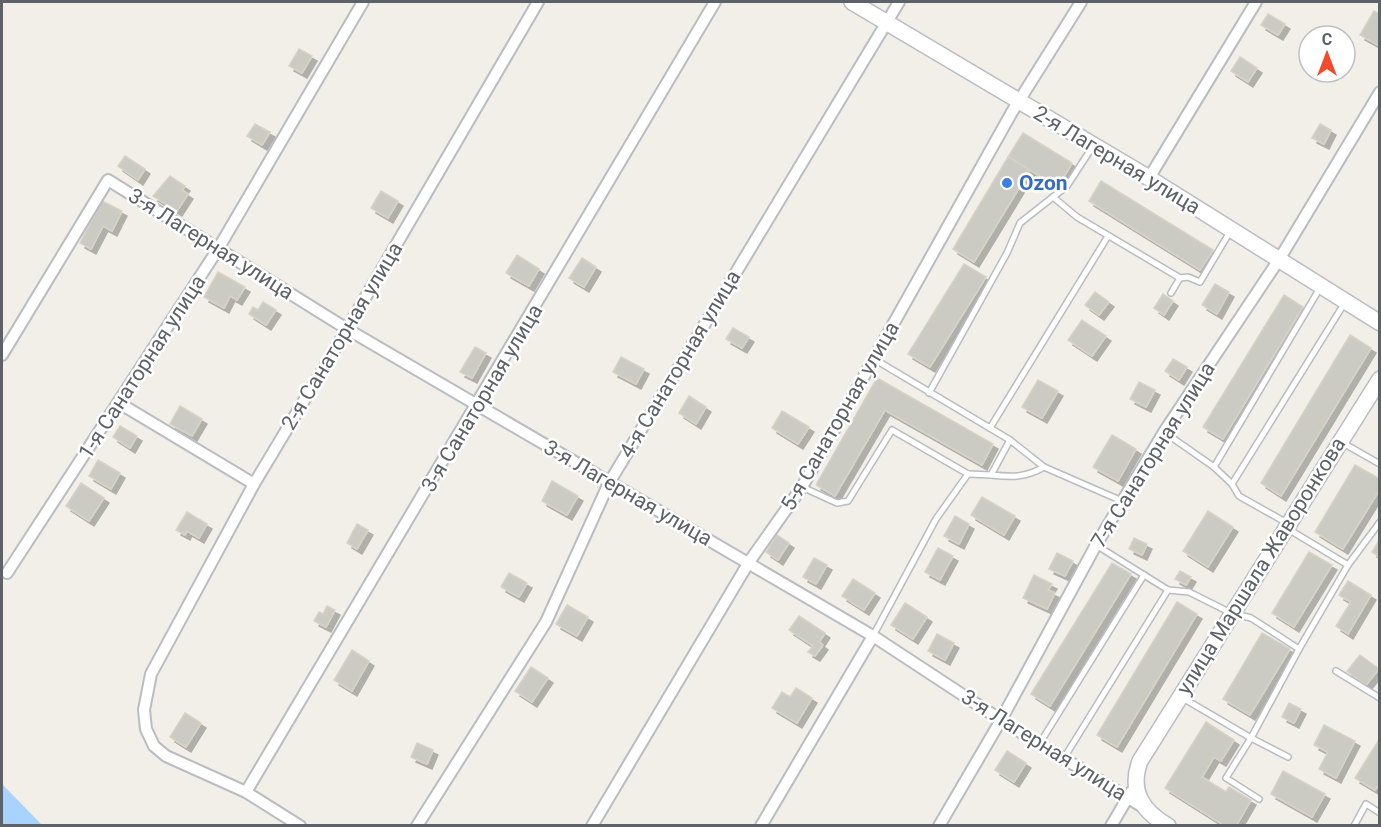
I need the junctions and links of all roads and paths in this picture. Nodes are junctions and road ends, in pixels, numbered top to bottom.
1 (363, 2) edge
2 (537, 2) edge
3 (715, 2) edge
4 (852, 2) edge
5 (899, 2) edge
6 (1080, 2) edge
7 (1256, 2) edge
8 (887, 22) junction
9 (1380, 92) edge
10 (1018, 102) junction
11 (1093, 146) junction
12 (1149, 178) junction
13 (1053, 197) junction
14 (1232, 229) junction
15 (1108, 236) junction
16 (218, 249) junction
17 (1280, 258) junction
18 (1180, 278) junction
19 (1322, 286) junction
20 (1171, 293) dead end
21 (1346, 301) junction
22 (1380, 323) edge
23 (347, 329) junction
24 (2, 355) edge
25 (874, 358) junction
26 (1380, 379) edge
27 (929, 393) junction
28 (119, 403) junction
29 (477, 405) junction
30 (990, 428) junction
31 (1164, 432) junction
32 (1011, 440) junction
33 (1339, 441) junction
34 (1380, 464) edge
35 (1044, 467) junction
36 (1214, 467) junction
37 (968, 474) junction
38 (990, 474) junction
39 (609, 483) junction
40 (254, 484) junction
41 (1232, 484) junction
42 (802, 487) junction
43 (1122, 501) junction
44 (1380, 522) edge
45 (1286, 525) junction
46 (1096, 545) junction
47 (749, 562) junction
48 (1348, 565) junction
49 (7, 573) dead end
50 (1144, 575) junction
51 (1168, 590) junction
52 (1231, 613) junction
53 (873, 636) junction
54 (1299, 648) junction
55 (1336, 671) dead end
56 (1179, 696) junction
57 (1380, 698) edge
58 (1001, 720) junction
59 (1251, 738) junction
60 (1040, 744) junction
61 (1144, 753) joint
62 (1288, 757) dead end
63 (1064, 758) junction
64 (1136, 771) junction
65 (246, 792) junction
66 (1129, 798) junction
67 (1259, 799) dead end
68 (1147, 810) junction
69 (1380, 813) edge
70 (300, 825) edge
71 (417, 825) edge
72 (592, 825) edge
73 (761, 825) edge
74 (939, 825) edge
75 (1111, 825) edge
76 (1168, 825) edge
77 (1354, 825) edge

1 - 16 street, 1-я Санаторная улица
2 - 23 street, 2-я Санаторная улица
3 - 29 street, 3-я Санаторная улица
4 - 8 street, 2-я Лагерная улица
5 - 8 street, 4-я Санаторная улица
6 - 10 street, 5-я Санаторная улица
7 - 12 street
8 - 10 street, 2-я Лагерная улица
8 - 39 street, 4-я Санаторная улица
9 - 17 street, 7-я Санаторная улица
10 - 11 street, 2-я Лагерная улица
10 - 25 street, 5-я Санаторная улица
11 - 12 street, 2-я Лагерная улица
11 - 13 lane
12 - 14 street, 2-я Лагерная улица
13 - 15 lane
13 - 27 lane
14 - 17 street, 2-я Лагерная улица
14 - 18 lane
15 - 18 lane
15 - 30 lane
16 - 23 street, 3-я Лагерная улица
16 - 24 street, 3-я Лагерная улица
16 - 28 street, 1-я Санаторная улица
17 - 19 street, 2-я Лагерная улица
17 - 31 street, 7-я Санаторная улица
18 - 20 lane
19 - 21 street, 2-я Лагерная улица
19 - 36 lane
21 - 22 street, 2-я Лагерная улица
21 - 41 lane
23 - 29 street, 3-я Лагерная улица
23 - 40 street, 2-я Санаторная улица
25 - 27 lane
25 - 42 street, 5-я Санаторная улица
26 - 33 street, улица Маршала Жаворонкова
27 - 30 lane
28 - 40 street
28 - 49 street, 1-я Санаторная улица
29 - 39 street, 3-я Лагерная улица
29 - 65 street, 3-я Санаторная улица
30 - 32 lane
31 - 36 lane
31 - 43 street, 7-я Санаторная улица
32 - 35 lane
32 - 38 lane
33 - 34 lane
33 - 45 street, улица Маршала Жаворонкова
35 - 38 lane
35 - 43 lane
36 - 41 lane
37 - 38 lane
37 - 42 lane
37 - 53 lane
39 - 47 street, 3-я Лагерная улица
39 - 71 street, 4-я Санаторная улица
40 - 65 street, 2-я Санаторная улица
41 - 45 lane
42 - 47 street, 5-я Санаторная улица
43 - 46 street, 7-я Санаторная улица
44 - 48 lane
45 - 48 lane
45 - 52 street, улица Маршала Жаворонкова
46 - 50 lane
46 - 58 street, 7-я Санаторная улица
47 - 53 street, 3-я Лагерная улица
47 - 72 street, 5-я Санаторная улица
48 - 54 lane
50 - 51 lane
50 - 60 lane
51 - 52 lane
51 - 63 lane
52 - 54 lane
52 - 56 street, улица Маршала Жаворонкова
53 - 58 street, 3-я Лагерная улица
53 - 73 street
54 - 59 lane
55 - 57 lane
56 - 59 lane
56 - 61 street, улица Маршала Жаворонкова
58 - 60 street, 3-я Лагерная улица
58 - 74 street, 7-я Санаторная улица
59 - 62 lane
59 - 67 lane
60 - 63 street, 3-я Лагерная улица
61 - 64 street, 3-я Лагерная улица
63 - 66 street, 3-я Лагерная улица
64 - 66 street
64 - 68 street, 3-я Лагерная улица
65 - 70 street, 2-я Санаторная улица
66 - 68 street, 3-я Лагерная улица
66 - 75 street
68 - 76 street, 3-я Лагерная улица
69 - 77 lane

